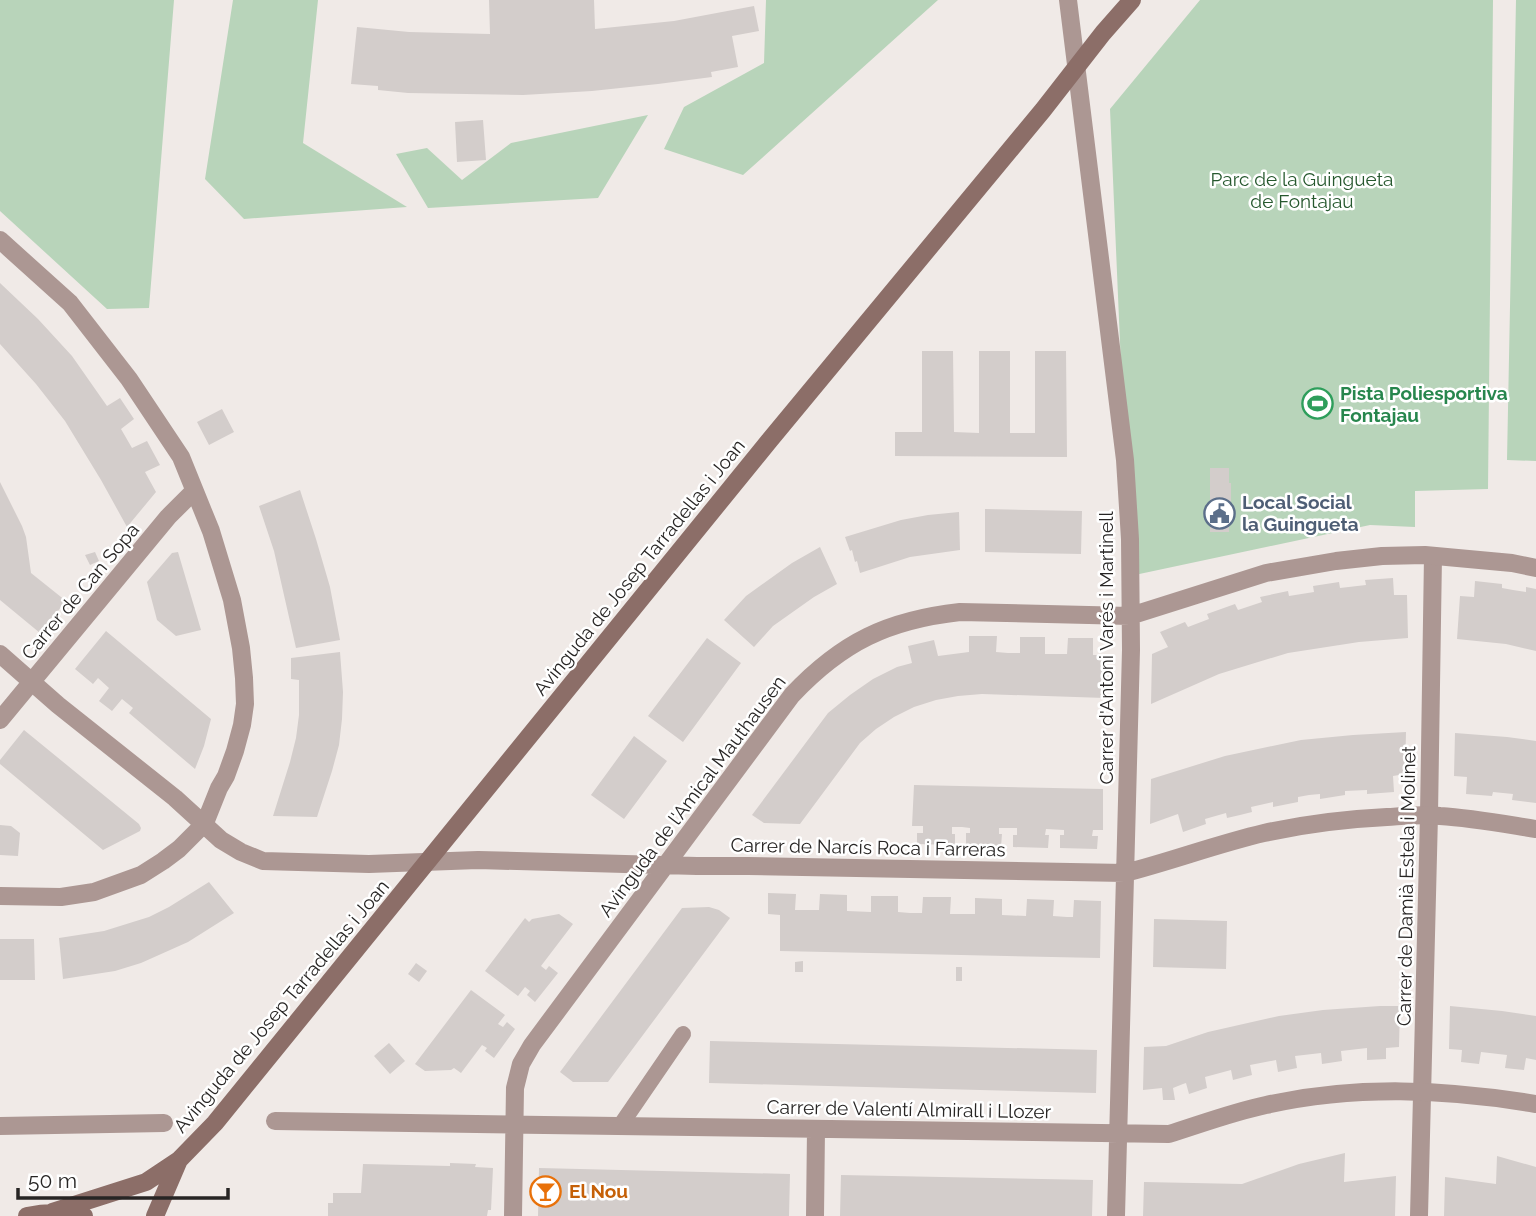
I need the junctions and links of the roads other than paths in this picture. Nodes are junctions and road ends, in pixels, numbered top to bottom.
1 (1068, 0) edge
2 (1132, 0) edge
3 (1076, 68) junction
4 (1, 244) edge
5 (194, 491) junction
6 (1433, 556) junction
7 (1536, 568) edge
8 (1130, 576) junction
9 (1097, 615) junction
10 (1130, 616) junction
11 (0, 654) edge
12 (32, 682) junction
13 (0, 720) edge
14 (1429, 816) junction
15 (205, 823) junction
16 (1536, 828) edge
17 (426, 862) junction
18 (665, 864) junction
19 (1125, 873) junction
20 (0, 896) edge
21 (683, 1034) dead end
22 (1423, 1091) junction
23 (1536, 1104) edge
24 (275, 1121) dead end
25 (164, 1124) dead end
26 (514, 1125) junction
27 (0, 1126) edge
28 (621, 1126) junction
29 (816, 1129) junction
30 (1119, 1134) junction
31 (179, 1160) junction
32 (52, 1212) junction
33 (27, 1216) edge
34 (84, 1216) edge
35 (155, 1216) edge
36 (513, 1216) edge
37 (815, 1216) edge
38 (1116, 1216) edge
39 (1419, 1216) edge

1 - 3 street, Carrer d'Antoni Varés i Martinell
2 - 3 main road, Avinguda de Josep Tarradellas i Joan
3 - 8 street, Carrer d'Antoni Varés i Martinell
3 - 17 main road, Avinguda de Josep Tarradellas i Joan
4 - 5 street
5 - 12 street, Carrer de Can Sopa
5 - 15 street
6 - 7 street, Avinguda de l'Amical Mauthausen
6 - 10 street, Avinguda de l'Amical Mauthausen
6 - 14 street, Carrer de Damià Estela i Molinet
8 - 9 street
8 - 10 street, Carrer d'Antoni Varés i Martinell
9 - 10 street, Avinguda de l'Amical Mauthausen
9 - 18 street, Avinguda de l'Amical Mauthausen
10 - 19 street, Carrer d'Antoni Varés i Martinell
11 - 12 street, Carrer de Narcís Roca i Farreras
12 - 13 street, Carrer de Can Sopa
12 - 15 street, Carrer de Narcís Roca i Farreras
14 - 16 street, Carrer de Narcís Roca i Farreras
14 - 19 street, Carrer de Narcís Roca i Farreras
14 - 22 street, Carrer de Damià Estela i Molinet
15 - 17 street, Carrer de Narcís Roca i Farreras
15 - 20 street
17 - 18 street, Carrer de Narcís Roca i Farreras
17 - 31 main road, Avinguda de Josep Tarradellas i Joan
18 - 19 street, Carrer de Narcís Roca i Farreras
18 - 26 street, Avinguda de l'Amical Mauthausen
19 - 30 street, Carrer d'Antoni Varés i Martinell
21 - 28 lane
22 - 23 street, Carrer de Valentí Almirall i Llozer
22 - 30 street, Carrer de Valentí Almirall i Llozer
22 - 39 street, Carrer de Damià Estela i Molinet
24 - 26 street, Carrer de Valentí Almirall i Llozer
25 - 27 street
26 - 28 street, Carrer de Valentí Almirall i Llozer
26 - 36 street, Avinguda de l'Amical Mauthausen
28 - 29 street, Carrer de Valentí Almirall i Llozer
29 - 30 street, Carrer de Valentí Almirall i Llozer
29 - 37 street
30 - 38 street, Carrer d'Antoni Varés i Martinell
31 - 32 main road, Avinguda de Josep Tarradellas i Joan
31 - 35 main road, Avinguda de Josep Tarradellas i Joan
32 - 33 main road
32 - 34 main road

